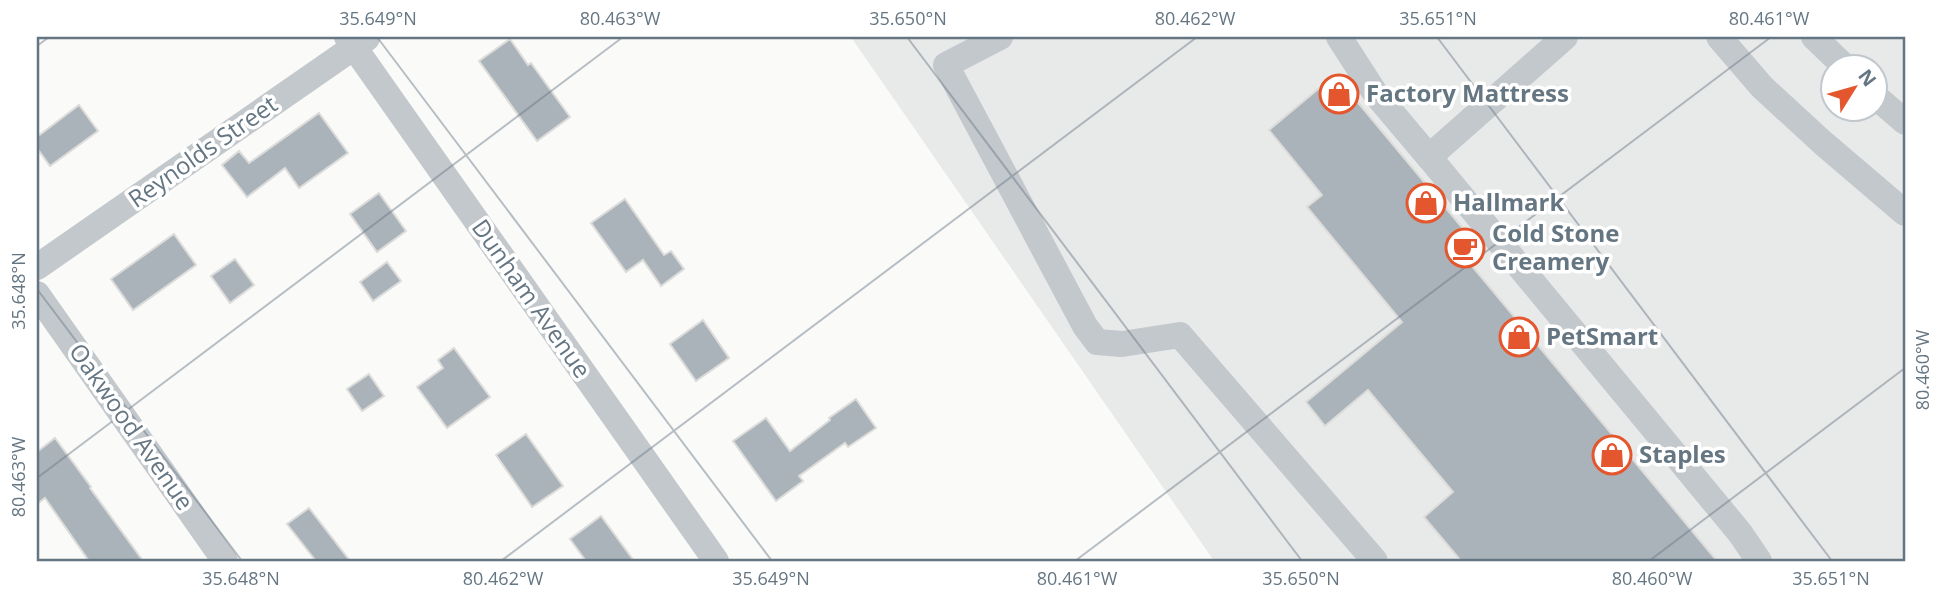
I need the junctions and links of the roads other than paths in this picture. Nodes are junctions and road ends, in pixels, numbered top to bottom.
1 (1000, 37) edge
2 (1339, 37) edge
3 (1565, 37) edge
4 (1719, 37) edge
5 (1814, 37) edge
6 (356, 40) edge
7 (1830, 52) edge
8 (1890, 110) edge
9 (1905, 122) edge
10 (1429, 157) junction
11 (1905, 213) edge
12 (37, 267) edge
13 (37, 294) edge
14 (225, 561) edge
15 (716, 561) edge
16 (1375, 561) edge
17 (1759, 561) edge

1 - 16 street
2 - 10 street
3 - 10 street
4 - 11 street
5 - 7 street
6 - 12 street, Reynolds Street
6 - 15 street, Dunham Avenue
8 - 9 street
10 - 17 street
13 - 14 street, Oakwood Avenue

